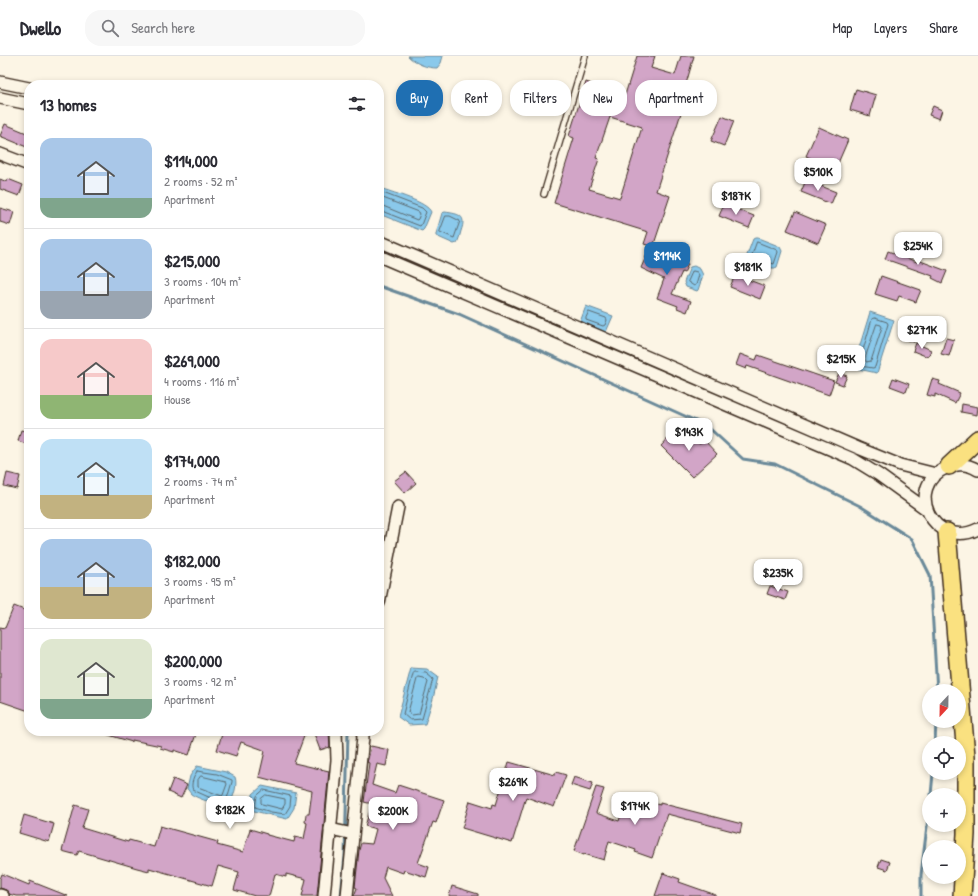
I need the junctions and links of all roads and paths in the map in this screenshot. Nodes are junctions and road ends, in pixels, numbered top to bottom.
1 (585, 56) edge
2 (0, 82) edge
3 (24, 87) edge
4 (0, 98) edge
5 (24, 103) edge
6 (0, 154) edge
7 (24, 163) edge
8 (544, 194) dead end
9 (384, 243) edge
10 (384, 258) edge
11 (978, 439) edge
12 (943, 470) junction
13 (978, 470) edge
14 (398, 508) dead end
15 (926, 510) junction
16 (978, 529) edge
17 (947, 532) junction
18 (384, 578) edge
19 (336, 736) edge
20 (363, 736) edge
21 (330, 829) junction
22 (353, 834) junction
23 (324, 896) edge
24 (347, 896) edge
25 (962, 896) edge

1 - 8 lane
2 - 3 street
4 - 5 street
6 - 7 street
9 - 12 street
10 - 15 street
11 - 12 main road
12 - 13 street
12 - 15 street
14 - 18 street
15 - 17 street
16 - 17 street
17 - 25 main road
19 - 21 street
20 - 22 street
21 - 22 street
21 - 23 street
22 - 24 street

